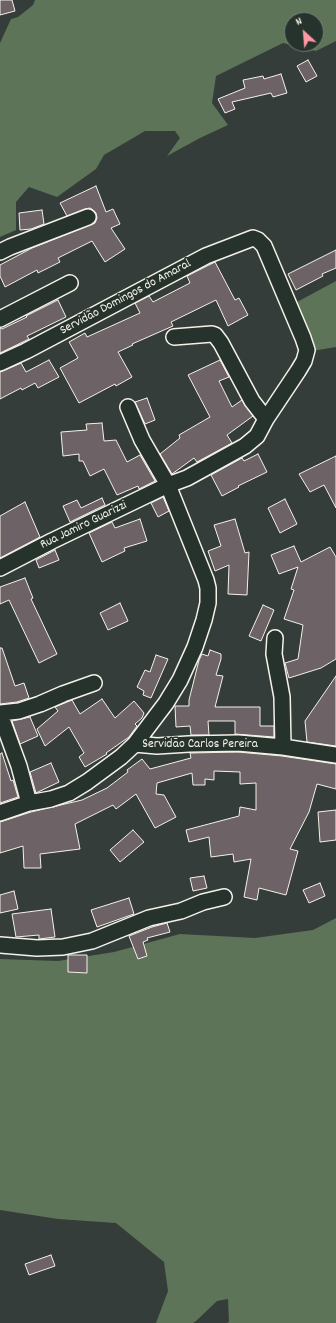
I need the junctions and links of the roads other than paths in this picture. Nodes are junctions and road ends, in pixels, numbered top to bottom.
1 (88, 217) dead end
2 (253, 238) joint
3 (0, 252) edge
4 (70, 283) dead end
5 (0, 319) edge
6 (174, 337) dead end
7 (0, 363) edge
8 (128, 407) dead end
9 (266, 419) junction
10 (168, 485) junction
11 (0, 568) edge
12 (275, 638) dead end
13 (94, 683) dead end
14 (0, 713) edge
15 (135, 744) junction
16 (283, 747) junction
17 (336, 755) edge
18 (29, 803) junction
19 (0, 813) edge
20 (224, 897) dead end
21 (0, 945) edge

1 - 3 street
2 - 7 street, Servidão Domingos do Amaral
2 - 9 street, Rua Jamiro Guarizzi
4 - 5 street
6 - 9 street
8 - 10 street
9 - 10 street, Rua Jamiro Guarizzi
10 - 11 street, Rua Jamiro Guarizzi
10 - 15 street
12 - 16 street
13 - 14 street
14 - 18 street
15 - 16 street, Servidão Carlos Pereira
15 - 18 street
16 - 17 street, Servidão Carlos Pereira
18 - 19 street
20 - 21 street

